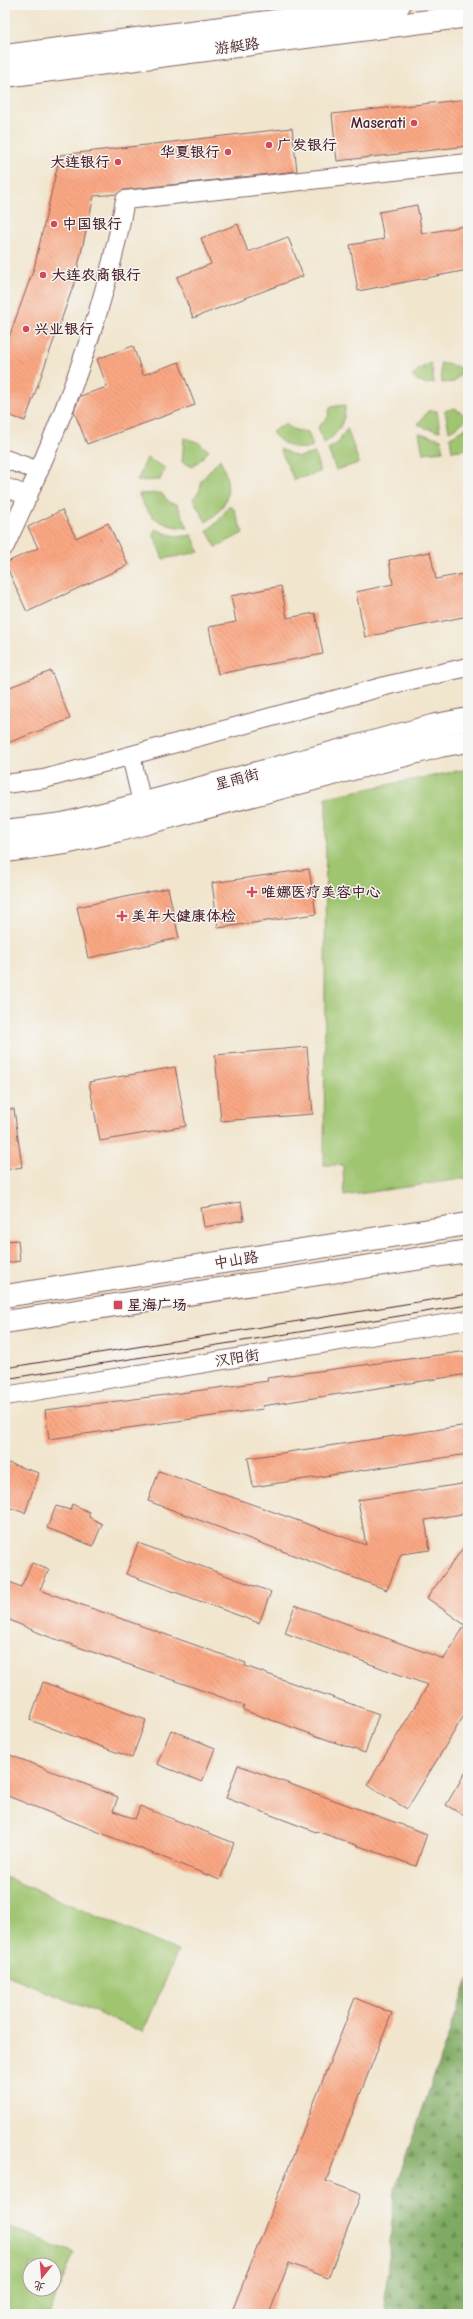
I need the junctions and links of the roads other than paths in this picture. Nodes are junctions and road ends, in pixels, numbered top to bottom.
1 (399, 5) edge
2 (468, 16) edge
3 (5, 56) edge
4 (5, 76) edge
5 (468, 163) edge
6 (5, 459) edge
7 (38, 472) junction
8 (5, 487) edge
9 (28, 496) junction
10 (5, 546) edge
11 (468, 667) edge
12 (468, 719) edge
13 (468, 741) edge
14 (136, 755) junction
15 (5, 784) edge
16 (151, 812) junction
17 (5, 831) edge
18 (5, 851) edge
19 (468, 1224) edge
20 (468, 1251) edge
21 (5, 1296) edge
22 (468, 1320) edge
23 (5, 1322) edge
24 (5, 1396) edge

1 - 3 main road, 游艇路
2 - 4 main road, 游艇路
5 - 7 street
6 - 7 street
7 - 9 street
8 - 9 street
9 - 10 street
11 - 14 street
12 - 16 main road, 星雨街
13 - 16 main road, 星雨街
14 - 15 street
14 - 16 street
16 - 17 main road, 星雨街
16 - 18 main road, 星雨街
19 - 21 main road, 中山路
20 - 23 main road, 中山路
22 - 24 street, 汉阳街

